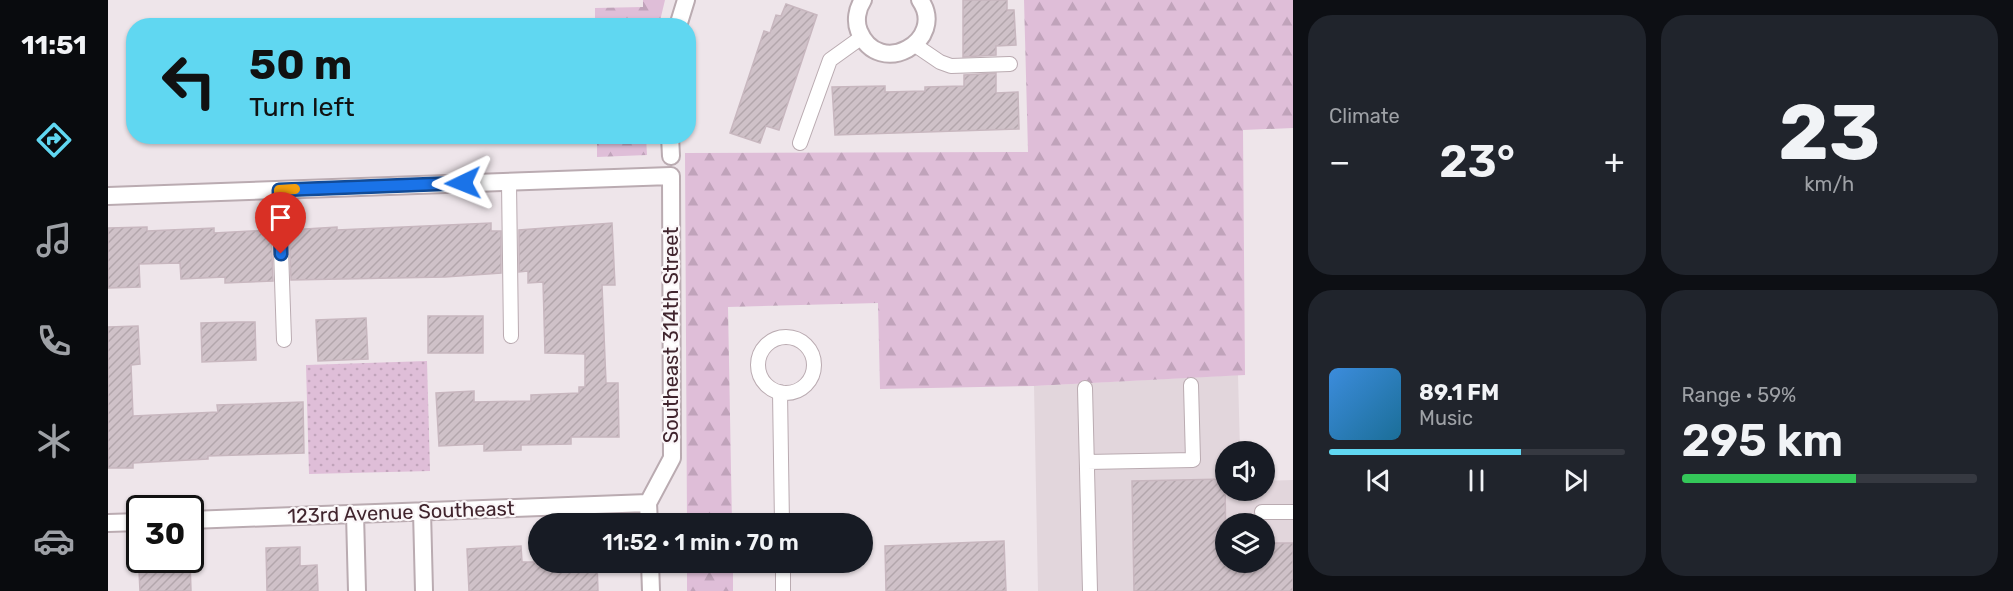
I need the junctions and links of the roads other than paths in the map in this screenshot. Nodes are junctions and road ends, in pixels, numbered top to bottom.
1 (686, 0) edge
2 (920, 0) edge
3 (857, 2) edge
4 (680, 18) edge
5 (862, 38) junction
6 (915, 45) junction
7 (1010, 64) dead end
8 (800, 143) dead end
9 (670, 144) edge
10 (670, 156) dead end
11 (509, 182) junction
12 (279, 190) junction
13 (108, 196) edge
14 (511, 336) dead end
15 (284, 340) dead end
16 (1191, 386) dead end
17 (1085, 388) dead end
18 (780, 392) junction
19 (1087, 462) junction
20 (648, 503) junction
21 (422, 511) junction
22 (1262, 512) dead end
23 (1293, 512) edge
24 (648, 513) edge
25 (782, 513) edge
26 (355, 514) junction
27 (204, 519) edge
28 (126, 522) edge
29 (108, 523) edge
30 (650, 573) edge
31 (783, 573) edge
32 (357, 591) edge
33 (424, 591) edge
34 (651, 591) edge
35 (783, 591) edge
36 (1090, 591) edge

1 - 4 street
2 - 6 street
3 - 5 street
5 - 6 street
5 - 8 lane
6 - 7 lane
9 - 10 street
11 - 12 street
11 - 14 lane
11 - 20 street, Southeast 314th Street
12 - 13 street
12 - 15 lane
16 - 19 lane
17 - 19 lane
18 - 18 lane
18 - 25 lane
19 - 36 lane
20 - 21 street, 123rd Avenue Southeast
20 - 24 street
21 - 26 street, 123rd Avenue Southeast
21 - 33 street
22 - 23 lane
26 - 27 street, 123rd Avenue Southeast
26 - 32 street
28 - 29 street
30 - 34 street
31 - 35 lane

